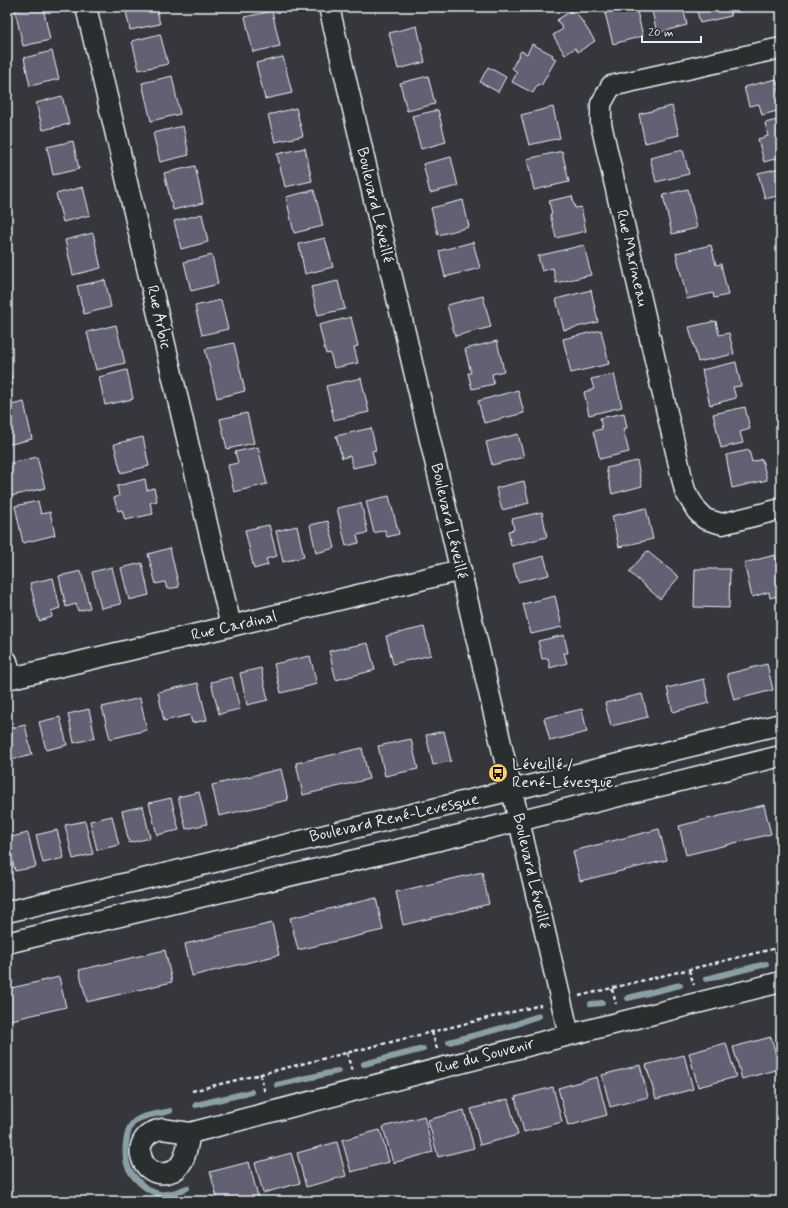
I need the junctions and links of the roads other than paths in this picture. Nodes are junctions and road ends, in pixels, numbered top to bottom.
1 (86, 7) edge
2 (329, 7) edge
3 (781, 48) edge
4 (781, 509) edge
5 (461, 570) junction
6 (232, 626) junction
7 (8, 673) edge
8 (781, 724) edge
9 (781, 756) edge
10 (512, 790) junction
11 (518, 821) junction
12 (7, 912) edge
13 (7, 943) edge
14 (781, 982) edge
15 (569, 1035) junction
16 (190, 1133) dead end

1 - 6 street, Rue Arbic
2 - 5 street, Boulevard Léveillé
3 - 4 street, Rue Marineau
5 - 6 street, Rue Cardinal
5 - 10 street, Boulevard Léveillé
6 - 7 street, Rue Cardinal
8 - 10 street, Boulevard René-Levesque
9 - 11 street, Boulevard René-Levesque
10 - 11 street, Boulevard Léveillé
10 - 12 street, Boulevard René-Levesque
11 - 13 street, Boulevard René-Levesque
11 - 15 street, Boulevard Léveillé
14 - 15 street, Rue du Souvenir
15 - 16 street, Rue du Souvenir

